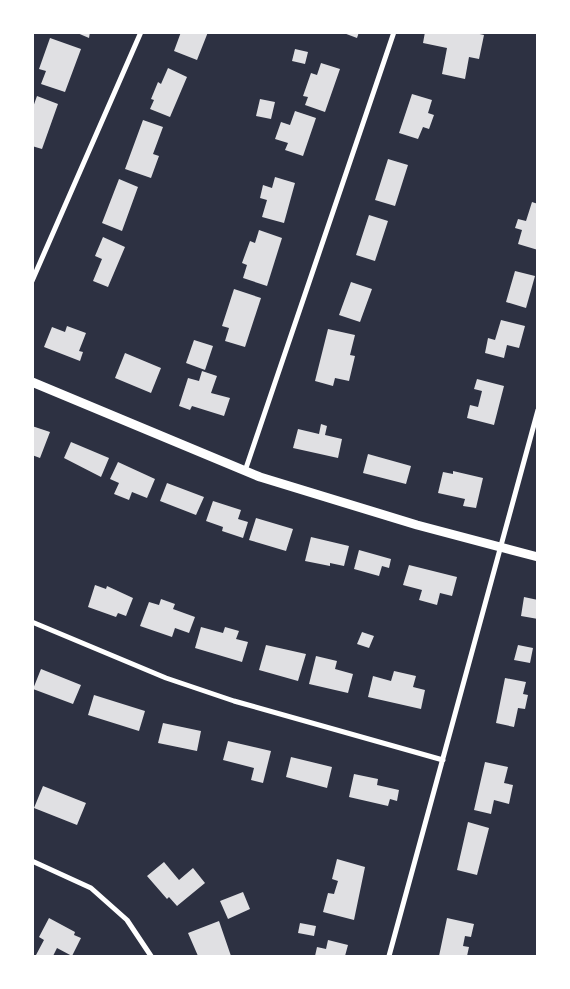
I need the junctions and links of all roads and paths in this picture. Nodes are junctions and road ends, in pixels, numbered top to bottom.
1 (141, 32) edge
2 (394, 32) edge
3 (32, 281) edge
4 (32, 382) edge
5 (538, 410) edge
6 (245, 471) junction
7 (499, 547) junction
8 (538, 557) edge
9 (32, 622) edge
10 (443, 760) junction
11 (32, 861) edge
12 (151, 956) edge
13 (389, 956) edge

1 - 3 street
2 - 6 street
4 - 6 street
5 - 7 street
6 - 7 street
7 - 8 street
7 - 10 street
9 - 10 street
10 - 13 street
11 - 12 street

